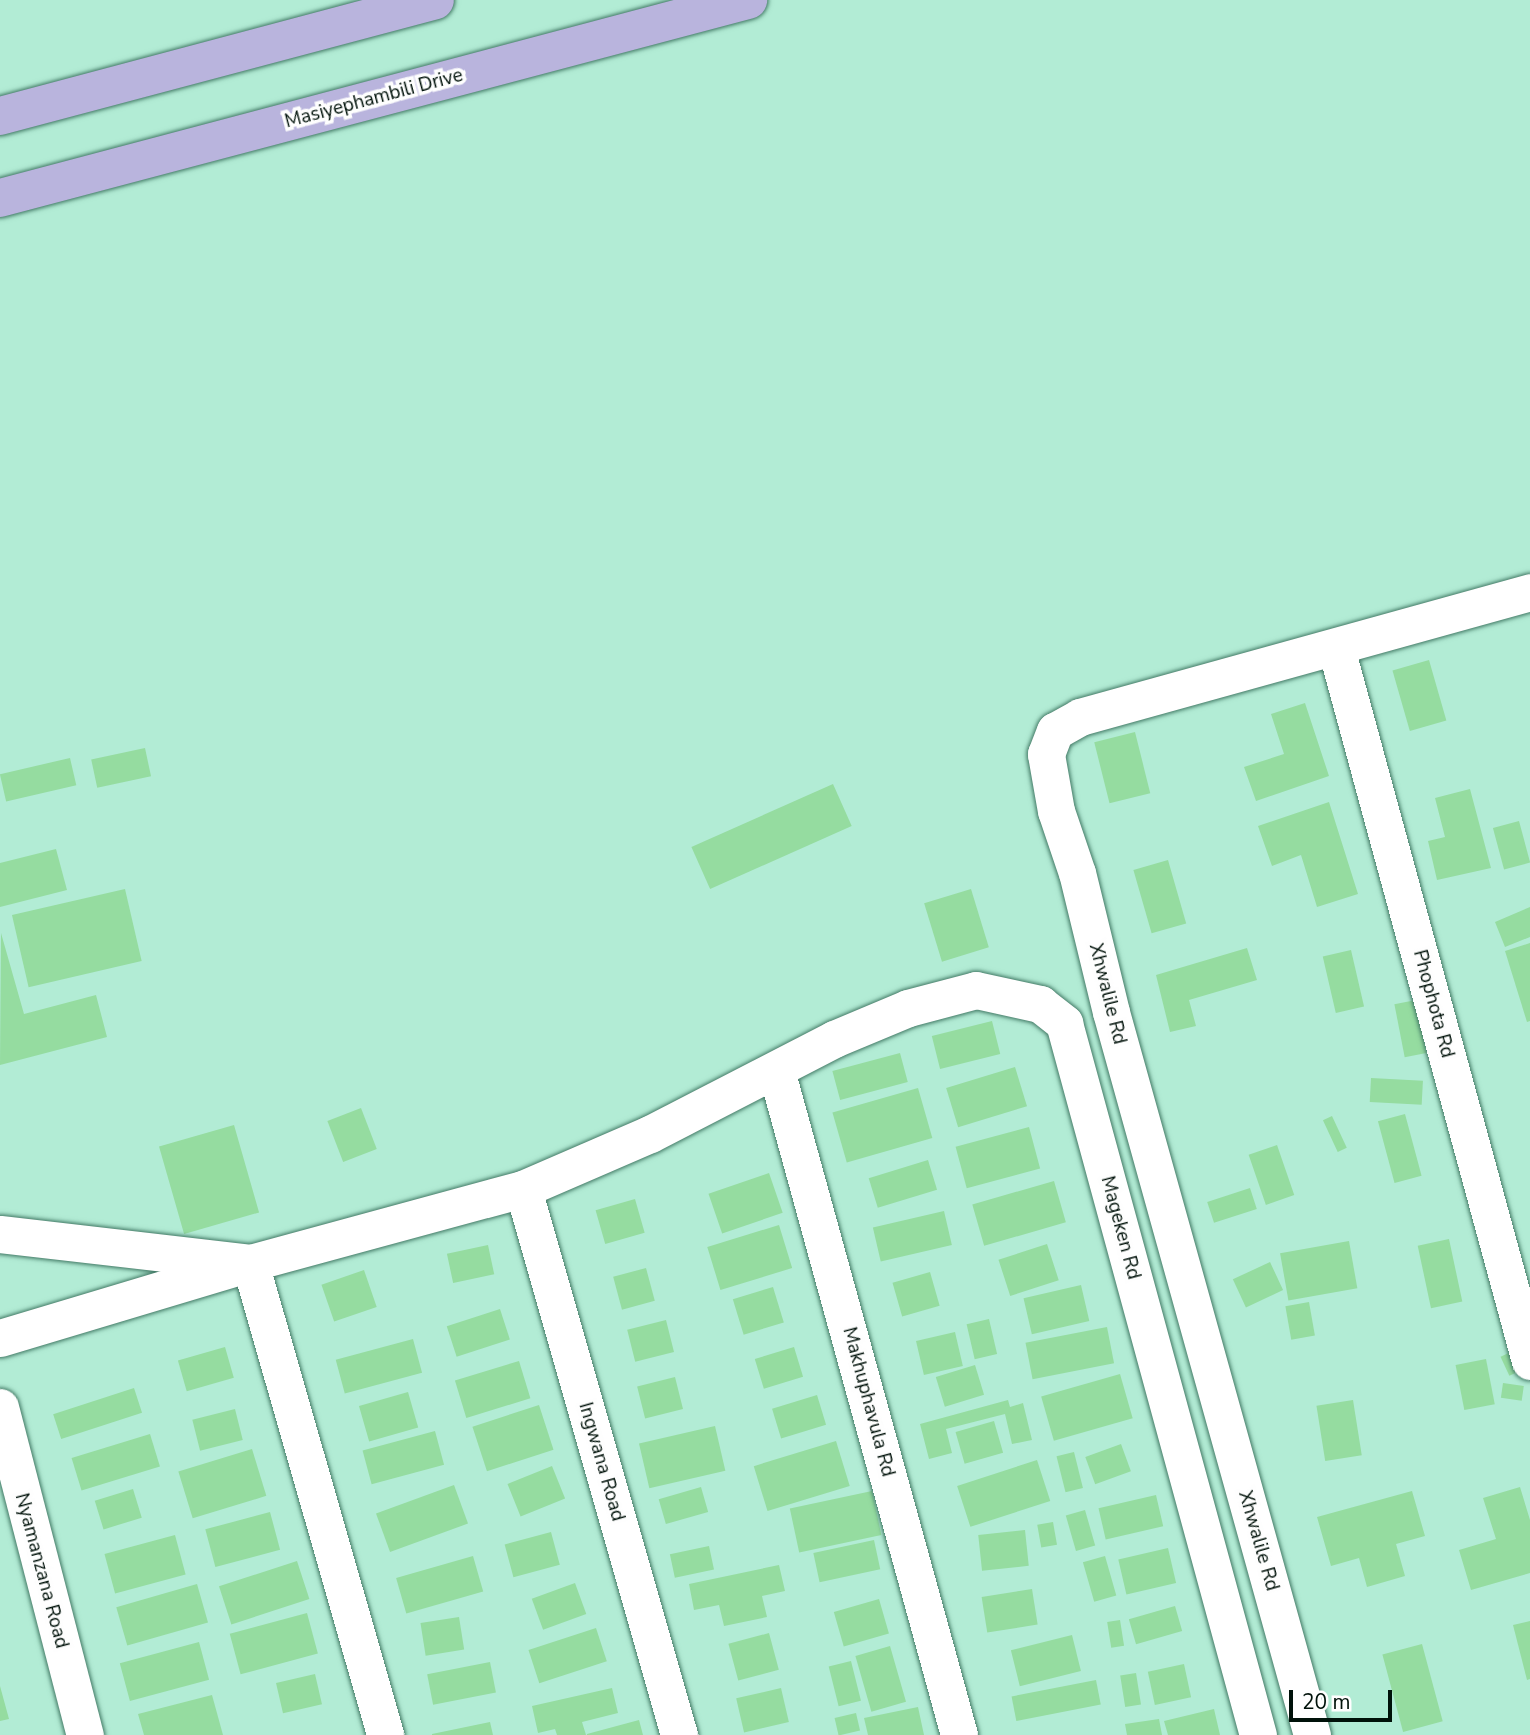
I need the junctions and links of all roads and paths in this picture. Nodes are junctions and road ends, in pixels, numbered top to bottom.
1 (435, 0) edge
2 (748, 0) edge
3 (0, 116) edge
4 (0, 198) edge
5 (1530, 592) edge
6 (1336, 648) junction
7 (776, 1070) junction
8 (523, 1189) junction
9 (0, 1234) edge
10 (250, 1263) junction
11 (0, 1338) edge
12 (1530, 1361) edge
13 (0, 1406) edge
14 (11, 1502) edge
15 (85, 1735) edge
16 (385, 1735) edge
17 (679, 1735) edge
18 (959, 1735) edge
19 (1258, 1735) edge
20 (1312, 1735) edge

1 - 3 main road
2 - 4 main road, Masiyephambili Drive
5 - 6 street, Xhwalile Rd
6 - 12 street, Phophota Rd
6 - 20 street, Xhwalile Rd
7 - 8 street, Mageken Rd
7 - 18 street, Makhuphavula Rd
7 - 19 street, Mageken Rd
8 - 10 street, Mageken Rd
8 - 17 street, Ingwana Road
9 - 10 street
10 - 11 street, Mageken Rd
10 - 16 street
13 - 14 street, Nyamanzana Road
14 - 15 street, Nyamanzana Road

